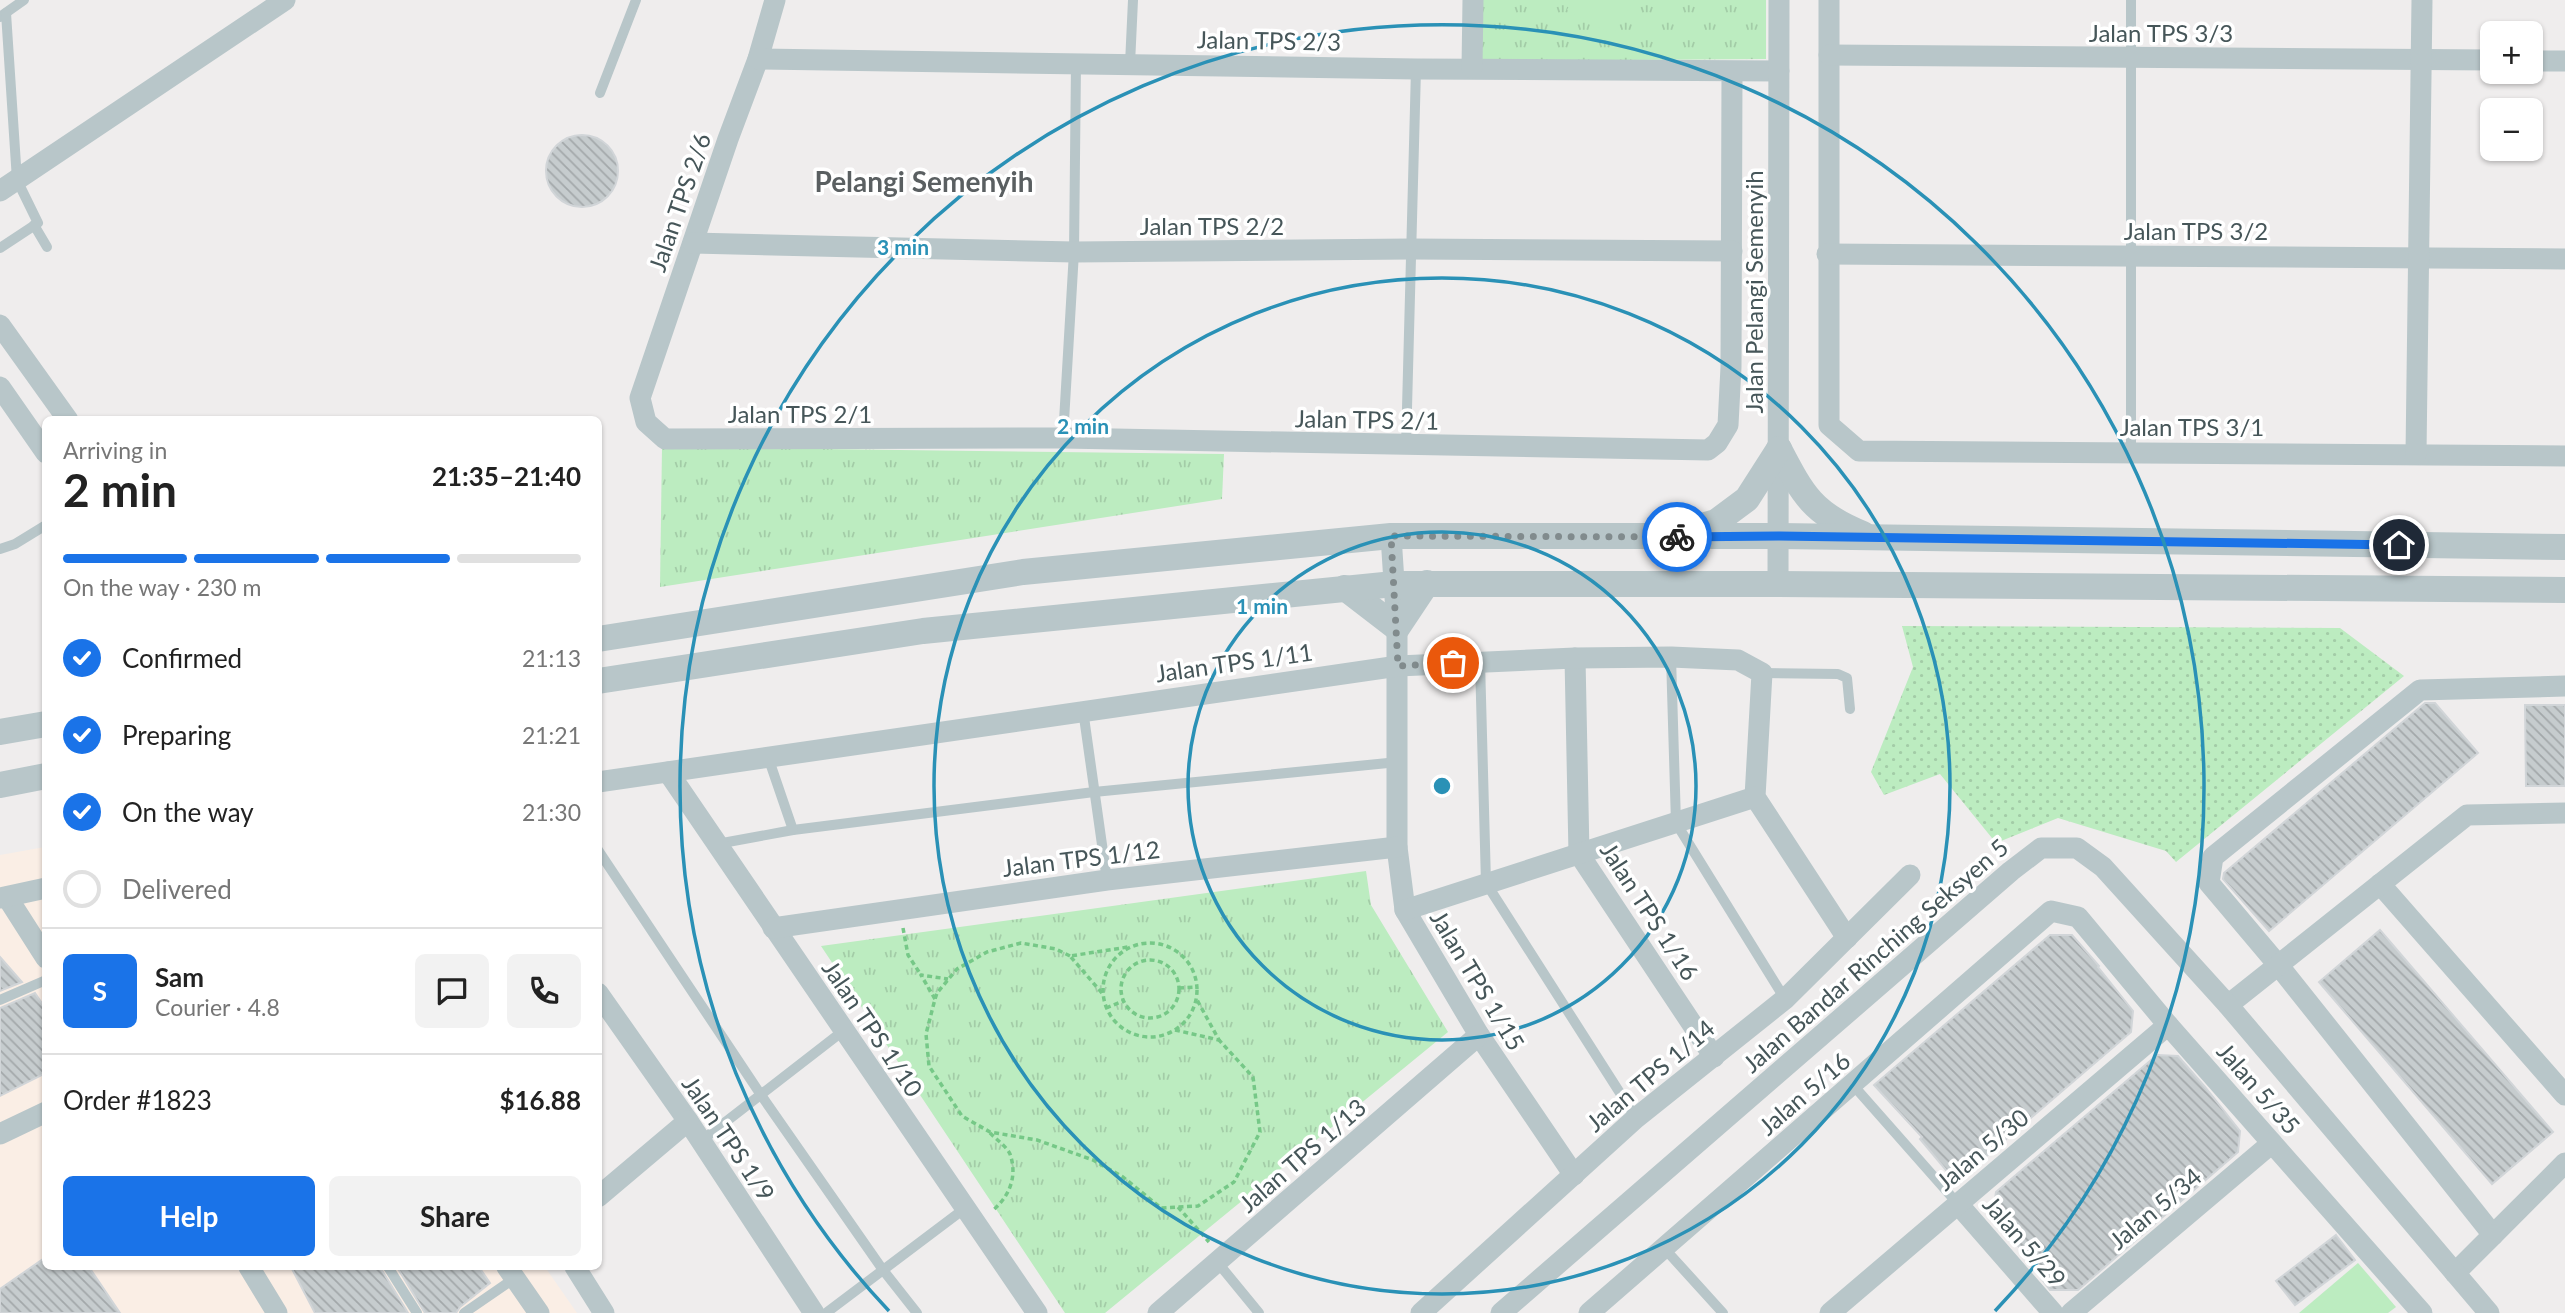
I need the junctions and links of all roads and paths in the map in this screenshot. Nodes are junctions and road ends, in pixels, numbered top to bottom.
1 (24, 0) edge
2 (285, 0) edge
3 (636, 0) edge
4 (775, 0) edge
5 (1133, 0) edge
6 (1473, 0) edge
7 (1779, 0) edge
8 (1829, 0) edge
9 (2131, 0) edge
10 (2422, 0) edge
11 (3, 15) edge
12 (1829, 55) junction
13 (2131, 57) junction
14 (758, 59) junction
15 (2421, 60) junction
16 (2480, 60) edge
17 (2543, 61) edge
18 (2565, 61) edge
19 (1076, 63) junction
20 (1130, 64) junction
21 (1472, 68) junction
22 (1416, 69) junction
23 (1779, 71) junction
24 (1732, 72) junction
25 (600, 93) dead end
26 (8, 186) edge
27 (34, 225) junction
28 (693, 243) junction
29 (47, 247) dead end
30 (0, 248) edge
31 (1411, 249) junction
32 (1732, 251) junction
33 (1074, 252) junction
34 (1827, 254) junction
35 (2131, 256) junction
36 (2418, 258) junction
37 (2565, 259) edge
38 (0, 325) edge
39 (0, 387) edge
40 (65, 416) edge
41 (646, 422) joint
42 (1063, 438) junction
43 (1406, 446) junction
44 (42, 447) edge
45 (1779, 449) junction
46 (2131, 452) junction
47 (2416, 454) junction
48 (2565, 456) edge
49 (42, 528) edge
50 (1391, 536) junction
51 (1779, 536) junction
52 (1871, 537) junction
53 (1655, 538) junction
54 (2565, 547) edge
55 (0, 549) edge
56 (1427, 583) junction
57 (1394, 584) junction
58 (1778, 584) junction
59 (1345, 588) junction
60 (2565, 590) edge
61 (1397, 628) junction
62 (602, 638) edge
63 (1671, 657) junction
64 (1575, 658) junction
65 (1480, 662) junction
66 (1398, 666) junction
67 (1762, 673) junction
68 (602, 680) edge
69 (2565, 686) edge
70 (1850, 709) dead end
71 (1083, 710) junction
72 (42, 713) edge
73 (42, 725) edge
74 (6, 731) edge
75 (768, 757) junction
76 (1398, 762) junction
77 (668, 772) junction
78 (42, 777) edge
79 (602, 781) edge
80 (0, 785) edge
81 (1094, 792) junction
82 (1755, 797) junction
83 (2565, 813) edge
84 (1675, 823) junction
85 (793, 830) junction
86 (717, 844) junction
87 (1397, 847) junction
88 (1579, 853) junction
89 (602, 856) edge
90 (1910, 875) dead end
91 (1107, 880) junction
92 (1486, 883) junction
93 (2379, 884) junction
94 (42, 889) edge
95 (3, 897) edge
96 (1405, 910) junction
97 (2051, 911) joint
98 (903, 925) dead end
99 (774, 928) junction
100 (1847, 938) junction
101 (1130, 947) junction
102 (42, 952) edge
103 (1070, 956) junction
104 (2279, 966) junction
105 (921, 975) junction
106 (948, 979) junction
107 (42, 982) edge
108 (1197, 987) junction
109 (1179, 988) junction
110 (1102, 993) junction
111 (1196, 998) junction
112 (602, 999) edge
113 (935, 999) junction
114 (1785, 999) junction
115 (0, 1000) edge
116 (1124, 1000) junction
117 (2228, 1005) junction
118 (1106, 1008) junction
119 (2168, 1025) junction
120 (1175, 1030) junction
121 (843, 1031) junction
122 (1479, 1035) junction
123 (1219, 1040) junction
124 (1714, 1057) junction
125 (1853, 1085) junction
126 (761, 1095) junction
127 (2565, 1095) edge
128 (42, 1114) edge
129 (1636, 1118) junction
130 (688, 1121) junction
131 (990, 1132) junction
132 (0, 1134) edge
133 (701, 1141) junction
134 (2272, 1143) junction
135 (2565, 1163) edge
136 (1573, 1175) junction
137 (602, 1194) edge
138 (1958, 1204) junction
139 (1178, 1207) junction
140 (964, 1209) junction
141 (988, 1215) dead end
142 (2493, 1235) junction
143 (1209, 1242) dead end
144 (1664, 1248) junction
145 (1218, 1263) junction
146 (251, 1270) edge
147 (390, 1270) edge
148 (577, 1270) edge
149 (883, 1270) junction
150 (511, 1272) edge
151 (2455, 1273) junction
152 (277, 1313) edge
153 (417, 1313) edge
154 (464, 1313) edge
155 (539, 1313) edge
156 (604, 1313) edge
157 (814, 1313) edge
158 (826, 1313) edge
159 (917, 1313) edge
160 (1037, 1313) edge
161 (1158, 1313) edge
162 (1259, 1313) edge
163 (1421, 1313) edge
164 (1501, 1313) edge
165 (1589, 1313) edge
166 (1723, 1313) edge
167 (1831, 1313) edge
168 (2053, 1313) edge
169 (2071, 1313) edge
170 (2422, 1313) edge
171 (2489, 1313) edge

1 - 11 lane
2 - 26 street
3 - 25 lane
4 - 14 street, Jalan TPS 2/6
5 - 20 lane
6 - 21 street
7 - 23 street, Jalan Pelangi Semenyih
8 - 12 street
9 - 13 lane
10 - 15 street
11 - 26 lane
12 - 13 street, Jalan TPS 3/3
12 - 34 street
13 - 15 street, Jalan TPS 3/3
13 - 35 lane
14 - 19 street, Jalan TPS 2/3
14 - 28 street, Jalan TPS 2/6
15 - 16 street, Jalan TPS 3/3
15 - 36 street
17 - 18 street
19 - 20 street, Jalan TPS 2/3
19 - 33 lane
20 - 22 street, Jalan TPS 2/3
21 - 22 street, Jalan TPS 2/3
21 - 24 street, Jalan TPS 2/3
22 - 31 lane
23 - 24 street, Jalan TPS 2/3
23 - 45 street, Jalan Pelangi Semenyih
24 - 32 street, Jalan TPS 2/1
26 - 27 lane
27 - 29 lane
27 - 30 lane
28 - 33 street, Jalan TPS 2/2
28 - 41 street, Jalan TPS 2/6
31 - 32 street, Jalan TPS 2/2
31 - 33 street, Jalan TPS 2/2
31 - 43 lane
32 - 43 street, Jalan TPS 2/1
33 - 42 lane
34 - 35 street, Jalan TPS 3/2
34 - 46 street, Jalan TPS 3/1
35 - 36 street, Jalan TPS 3/2
35 - 46 lane
36 - 37 street, Jalan TPS 3/2
36 - 47 street
38 - 40 street
39 - 44 street
41 - 42 street, Jalan TPS 2/1
42 - 43 street, Jalan TPS 2/1
45 - 51 street, Jalan Pelangi Semenyih
45 - 52 street
45 - 53 street
46 - 47 street, Jalan TPS 3/1
47 - 48 street, Jalan TPS 3/1
49 - 55 lane
50 - 53 street
50 - 57 street, Jalan TPS 1/15
50 - 62 street
51 - 52 street
51 - 53 street
51 - 58 street, Jalan Pelangi Semenyih
52 - 54 street
56 - 57 street
56 - 58 street
56 - 61 street
57 - 59 street
57 - 61 street, Jalan TPS 1/15
58 - 60 street
59 - 61 street
59 - 68 street
61 - 66 street, Jalan TPS 1/15
63 - 64 street, Jalan TPS 1/11
63 - 67 street, Jalan TPS 1/11
63 - 84 lane
64 - 65 street, Jalan TPS 1/11
64 - 88 street, Jalan TPS 1/16
65 - 66 street, Jalan TPS 1/11
65 - 92 lane
66 - 71 street, Jalan TPS 1/11
66 - 76 street, Jalan TPS 1/15
67 - 70 lane, Jalan TPS 1/11
67 - 82 street
69 - 104 street
71 - 75 street, Jalan TPS 1/11
71 - 81 lane
72 - 74 street
73 - 74 street
75 - 77 street, Jalan TPS 1/11
75 - 85 lane
76 - 81 lane
76 - 87 street, Jalan TPS 1/15
77 - 79 street, Jalan TPS 1/11
77 - 86 street, Jalan TPS 1/10
78 - 80 street
81 - 85 lane
81 - 91 lane
82 - 84 street
82 - 100 street
83 - 93 street
84 - 88 street
84 - 114 lane
85 - 86 lane
86 - 99 street, Jalan TPS 1/10
87 - 91 street, Jalan TPS 1/12
87 - 96 street, Jalan TPS 1/15
88 - 92 street
88 - 124 street, Jalan TPS 1/16
89 - 126 lane
90 - 100 street, Jalan TPS 1/14
91 - 99 street, Jalan TPS 1/12
92 - 96 street
92 - 129 lane
93 - 104 street
93 - 127 street
94 - 95 street
95 - 102 street
96 - 122 street, Jalan TPS 1/15
97 - 119 street, Jalan 5/35
97 - 125 street, Jalan 5/16
98 - 105 path
99 - 121 street, Jalan TPS 1/10
100 - 114 street, Jalan TPS 1/14
101 - 103 path
101 - 108 path
101 - 110 path
103 - 106 path
103 - 110 path
104 - 117 street
104 - 142 street
105 - 106 path
105 - 113 path
106 - 113 path
107 - 115 lane
108 - 109 path
108 - 111 path
109 - 116 path
109 - 116 path
110 - 118 path
111 - 120 path
111 - 123 path
112 - 130 street, Jalan TPS 1/9
113 - 131 path
114 - 124 street, Jalan TPS 1/14
116 - 118 path
117 - 151 street, Jalan Bandar Rinching Seksyen 5
117 - 164 street, Jalan Bandar Rinching Seksyen 5
118 - 120 path
119 - 134 street, Jalan 5/35
119 - 138 street, Jalan 5/30
120 - 123 path
121 - 126 lane
121 - 140 street, Jalan TPS 1/10
122 - 136 street, Jalan TPS 1/15
122 - 145 street, Jalan TPS 1/13
123 - 139 path
124 - 129 street, Jalan TPS 1/14
125 - 138 lane
125 - 144 street, Jalan 5/16
126 - 133 lane
126 - 149 lane
128 - 132 street
129 - 136 street, Jalan TPS 1/14
130 - 133 street, Jalan TPS 1/9
130 - 137 street
131 - 139 path
131 - 141 path
133 - 157 street, Jalan TPS 1/9
134 - 169 street, Jalan 5/34
134 - 170 street, Jalan 5/35
135 - 142 street
136 - 163 street, Jalan TPS 1/14
138 - 167 street, Jalan 5/30
138 - 168 street, Jalan 5/29
139 - 143 path
140 - 149 lane
140 - 160 street, Jalan TPS 1/10
142 - 151 street
144 - 165 street, Jalan 5/16
144 - 166 lane
145 - 161 street, Jalan TPS 1/13
145 - 162 lane
146 - 152 street
147 - 153 lane
148 - 156 street
149 - 158 lane
149 - 159 lane
150 - 154 lane
150 - 155 street
151 - 171 street, Jalan Bandar Rinching Seksyen 5

